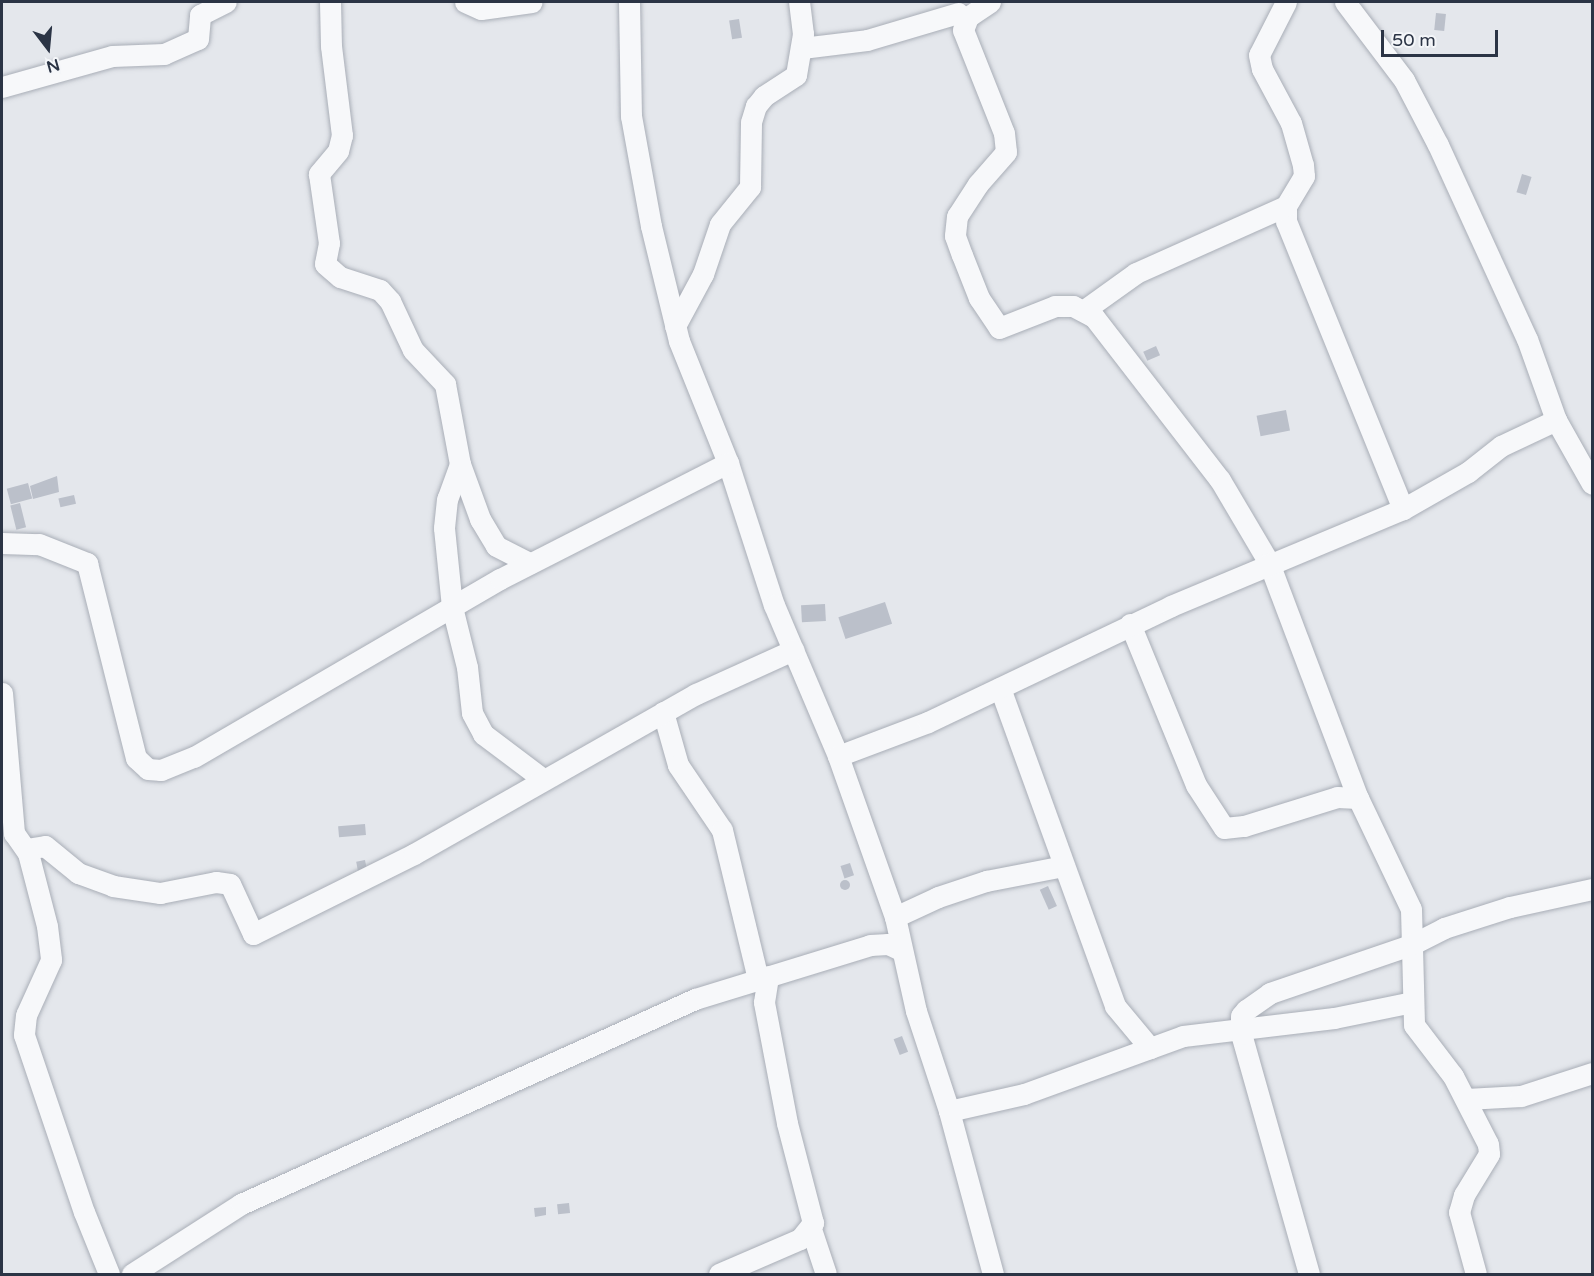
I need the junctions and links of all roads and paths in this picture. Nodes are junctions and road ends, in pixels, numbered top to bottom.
1 (226, 2) edge
2 (330, 2) edge
3 (465, 2) edge
4 (532, 2) edge
5 (629, 2) edge
6 (799, 2) edge
7 (990, 2) edge
8 (1286, 2) edge
9 (1346, 2) edge
10 (958, 13) edge
11 (802, 48) junction
12 (2, 87) edge
13 (1286, 206) junction
14 (1083, 310) junction
15 (675, 326) junction
16 (1556, 420) junction
17 (728, 463) junction
18 (460, 464) junction
19 (1593, 484) edge
20 (1403, 509) junction
21 (2, 543) edge
22 (530, 563) junction
23 (1269, 563) junction
24 (452, 607) junction
25 (1130, 624) junction
26 (793, 650) junction
27 (1000, 688) junction
28 (2, 693) edge
29 (663, 712) junction
30 (838, 756) junction
31 (543, 779) junction
32 (1358, 798) junction
33 (26, 849) junction
34 (1064, 866) junction
35 (1588, 895) edge
36 (895, 917) junction
37 (1413, 944) junction
38 (901, 950) junction
39 (763, 978) junction
40 (1412, 1002) junction
41 (1240, 1028) junction
42 (1150, 1048) junction
43 (1593, 1073) edge
44 (1466, 1099) junction
45 (949, 1111) junction
46 (811, 1229) junction
47 (109, 1275) edge
48 (132, 1275) edge
49 (719, 1275) edge
50 (826, 1275) edge
51 (993, 1275) edge
52 (1309, 1275) edge
53 (1476, 1275) edge

1 - 12 street
2 - 18 street
3 - 4 street
5 - 15 street
6 - 11 street
7 - 10 street
8 - 13 street
9 - 16 street
10 - 11 street
10 - 14 street
11 - 15 street
13 - 14 street
13 - 20 street
14 - 23 street
15 - 17 street
16 - 19 street
16 - 20 street
17 - 22 street
17 - 26 street
18 - 22 street
18 - 24 street
20 - 23 street
21 - 24 street
22 - 24 street
23 - 25 street
23 - 32 street
24 - 31 street
25 - 27 street
25 - 32 street
26 - 29 street
26 - 30 street
27 - 30 street
27 - 34 street
28 - 33 street
29 - 31 street
29 - 39 street
30 - 36 street
31 - 33 street
32 - 37 street
33 - 47 street
34 - 36 street
34 - 42 street
35 - 37 street
36 - 38 street
37 - 40 street
37 - 41 street
38 - 39 street
38 - 45 street
39 - 46 street
39 - 48 street
40 - 41 street
40 - 44 street
41 - 42 street
41 - 52 street
42 - 45 street
43 - 44 street
44 - 53 street
45 - 51 street
46 - 49 street
46 - 50 street

